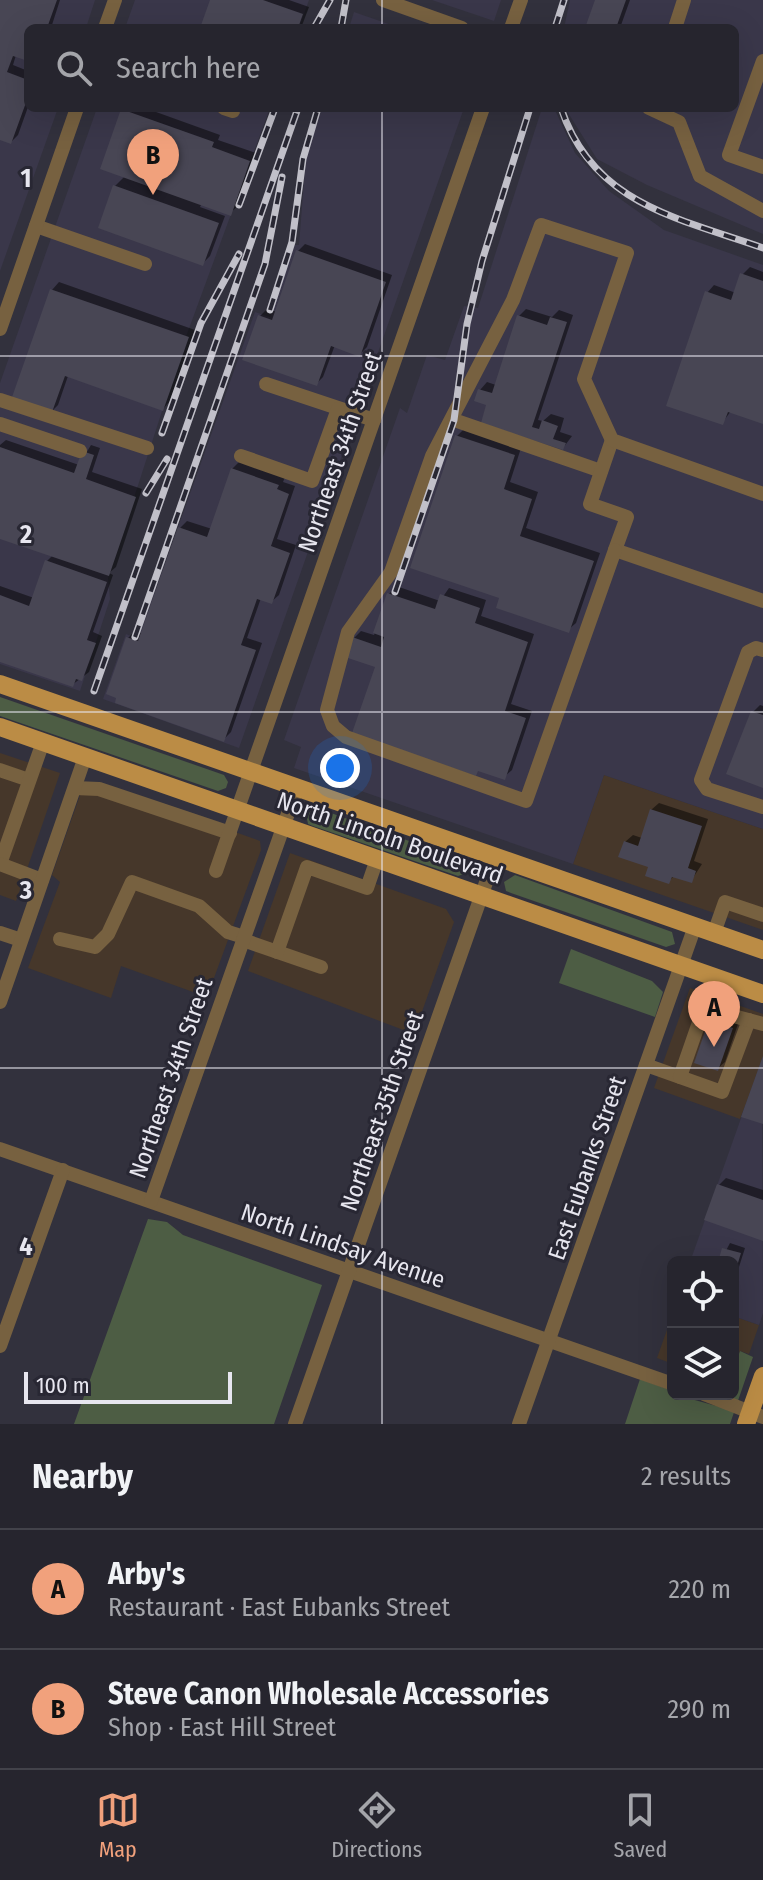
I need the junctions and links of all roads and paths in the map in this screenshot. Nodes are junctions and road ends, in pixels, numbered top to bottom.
1 (115, 0) edge
2 (383, 0) edge
3 (521, 0) edge
4 (684, 0) edge
5 (106, 24) edge
6 (451, 24) edge
7 (512, 24) edge
8 (676, 24) edge
9 (763, 61) edge
10 (76, 112) edge
11 (482, 112) edge
12 (658, 112) edge
13 (763, 167) edge
14 (763, 211) edge
15 (36, 226) junction
16 (145, 264) dead end
17 (0, 329) edge
18 (266, 384) dead end
19 (0, 400) edge
20 (338, 409) junction
21 (374, 420) junction
22 (454, 420) junction
23 (0, 424) edge
24 (612, 440) junction
25 (147, 448) dead end
26 (80, 451) dead end
27 (241, 456) dead end
28 (601, 471) junction
29 (763, 494) edge
30 (615, 550) junction
31 (763, 601) edge
32 (763, 650) edge
33 (0, 684) edge
34 (0, 727) edge
35 (43, 742) junction
36 (85, 757) junction
37 (0, 770) edge
38 (252, 772) junction
39 (29, 780) junction
40 (75, 788) junction
41 (297, 788) junction
42 (763, 807) edge
43 (238, 811) junction
44 (283, 826) junction
45 (230, 833) junction
46 (495, 857) junction
47 (377, 859) junction
48 (0, 864) edge
49 (216, 871) dead end
50 (42, 880) junction
51 (480, 895) junction
52 (763, 915) edge
53 (695, 926) junction
54 (0, 933) edge
55 (714, 933) junction
56 (244, 938) junction
57 (60, 939) dead end
58 (21, 940) junction
59 (763, 950) edge
60 (277, 952) junction
61 (682, 965) junction
62 (321, 967) dead end
63 (763, 994) edge
64 (0, 1002) edge
65 (756, 1022) edge
66 (646, 1065) junction
67 (680, 1077) junction
68 (0, 1149) edge
69 (63, 1170) junction
70 (151, 1201) junction
71 (349, 1272) junction
72 (549, 1341) junction
73 (0, 1346) edge
74 (763, 1376) edge
75 (667, 1382) edge
76 (716, 1400) edge
77 (753, 1418) edge
78 (295, 1424) edge
79 (519, 1424) edge

1 - 5 street
2 - 6 street
3 - 7 street
4 - 8 street
9 - 13 street
10 - 15 street
11 - 21 street, Northeast 34th Street
12 - 14 street
15 - 16 street
15 - 17 street
18 - 20 street
19 - 25 street
20 - 21 street
20 - 27 street
21 - 38 street, Northeast 34th Street
22 - 24 street
22 - 28 street
22 - 30 street
23 - 26 street
24 - 28 street
24 - 29 street
28 - 30 street
30 - 31 street
32 - 42 street
33 - 38 main road, North Lincoln Boulevard
34 - 35 main road, North Lincoln Boulevard
35 - 36 main road, North Lincoln Boulevard
35 - 39 street
36 - 40 street
36 - 43 main road, North Lincoln Boulevard
37 - 39 street
38 - 41 main road, North Lincoln Boulevard
38 - 43 street, Northeast 34th Street
39 - 48 street
40 - 45 street
40 - 50 street
41 - 44 street, Northeast 34th Street
41 - 46 main road, North Lincoln Boulevard
43 - 44 main road, North Lincoln Boulevard
43 - 45 street, Northeast 34th Street
44 - 47 main road, North Lincoln Boulevard
44 - 56 street, Northeast 34th Street
45 - 49 street, Northeast 34th Street
46 - 51 street, Northeast 35th Street
46 - 53 main road, North Lincoln Boulevard
47 - 51 main road, North Lincoln Boulevard
47 - 60 street
48 - 50 street
50 - 58 street
51 - 61 main road, North Lincoln Boulevard
51 - 71 street, Northeast 35th Street
52 - 55 street
53 - 55 main road, North Lincoln Boulevard
53 - 61 street, East Eubanks Street
54 - 58 street
55 - 59 main road, North Lincoln Boulevard
56 - 57 street
56 - 60 street
56 - 70 street, Northeast 34th Street
58 - 64 street
60 - 62 street
61 - 63 main road, North Lincoln Boulevard
61 - 66 street, East Eubanks Street
65 - 67 street
65 - 67 street
66 - 67 street
66 - 72 street, East Eubanks Street
68 - 69 street, North Lindsay Avenue
69 - 70 street, North Lindsay Avenue
69 - 73 street
70 - 71 street, North Lindsay Avenue
71 - 72 street, North Lindsay Avenue
71 - 78 street, Northeast 35th Street
72 - 75 street, North Lindsay Avenue
72 - 79 street, East Eubanks Street
74 - 77 main road
76 - 77 street

